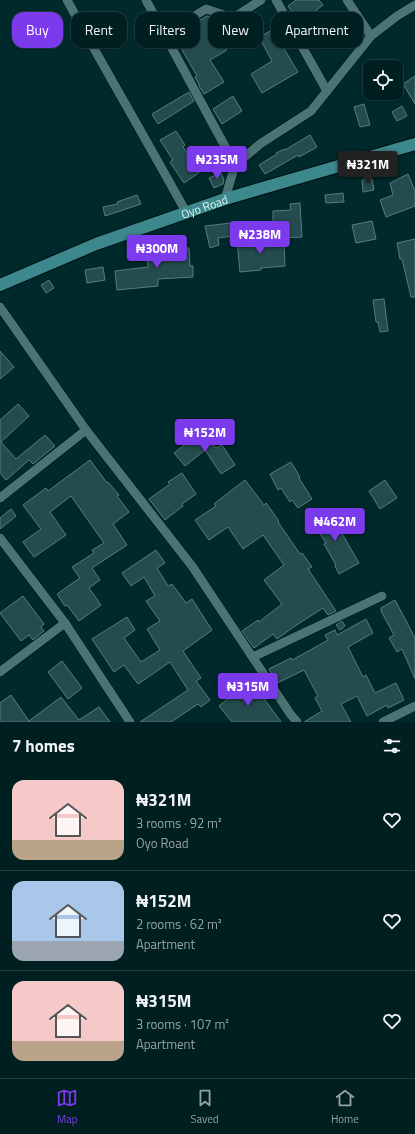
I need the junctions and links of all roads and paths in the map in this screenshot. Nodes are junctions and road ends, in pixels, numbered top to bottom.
1 (67, 0) edge
2 (146, 0) edge
3 (261, 0) edge
4 (276, 0) edge
5 (347, 0) edge
6 (415, 5) edge
7 (152, 12) edge
8 (200, 13) edge
9 (371, 36) junction
10 (172, 48) edge
11 (327, 91) junction
12 (415, 144) edge
13 (235, 165) junction
14 (225, 199) junction
15 (186, 212) junction
16 (0, 285) edge
17 (0, 307) edge
18 (86, 430) junction
19 (0, 498) edge
20 (0, 538) edge
21 (382, 596) dead end
22 (65, 624) junction
23 (253, 657) junction
24 (0, 672) edge
25 (415, 706) edge
26 (130, 722) edge
27 (297, 722) edge
28 (383, 722) edge

1 - 15 street
2 - 7 street
3 - 8 street
4 - 11 street
5 - 9 street
6 - 9 street
9 - 11 street
10 - 13 street
11 - 13 street
12 - 14 street, Oyo Road
13 - 14 street
14 - 15 street, Oyo Road
15 - 16 street, Oyo Road
17 - 18 street
18 - 19 street
18 - 23 street
20 - 22 street
21 - 23 street
22 - 24 street
22 - 26 street
23 - 27 street
25 - 28 street

